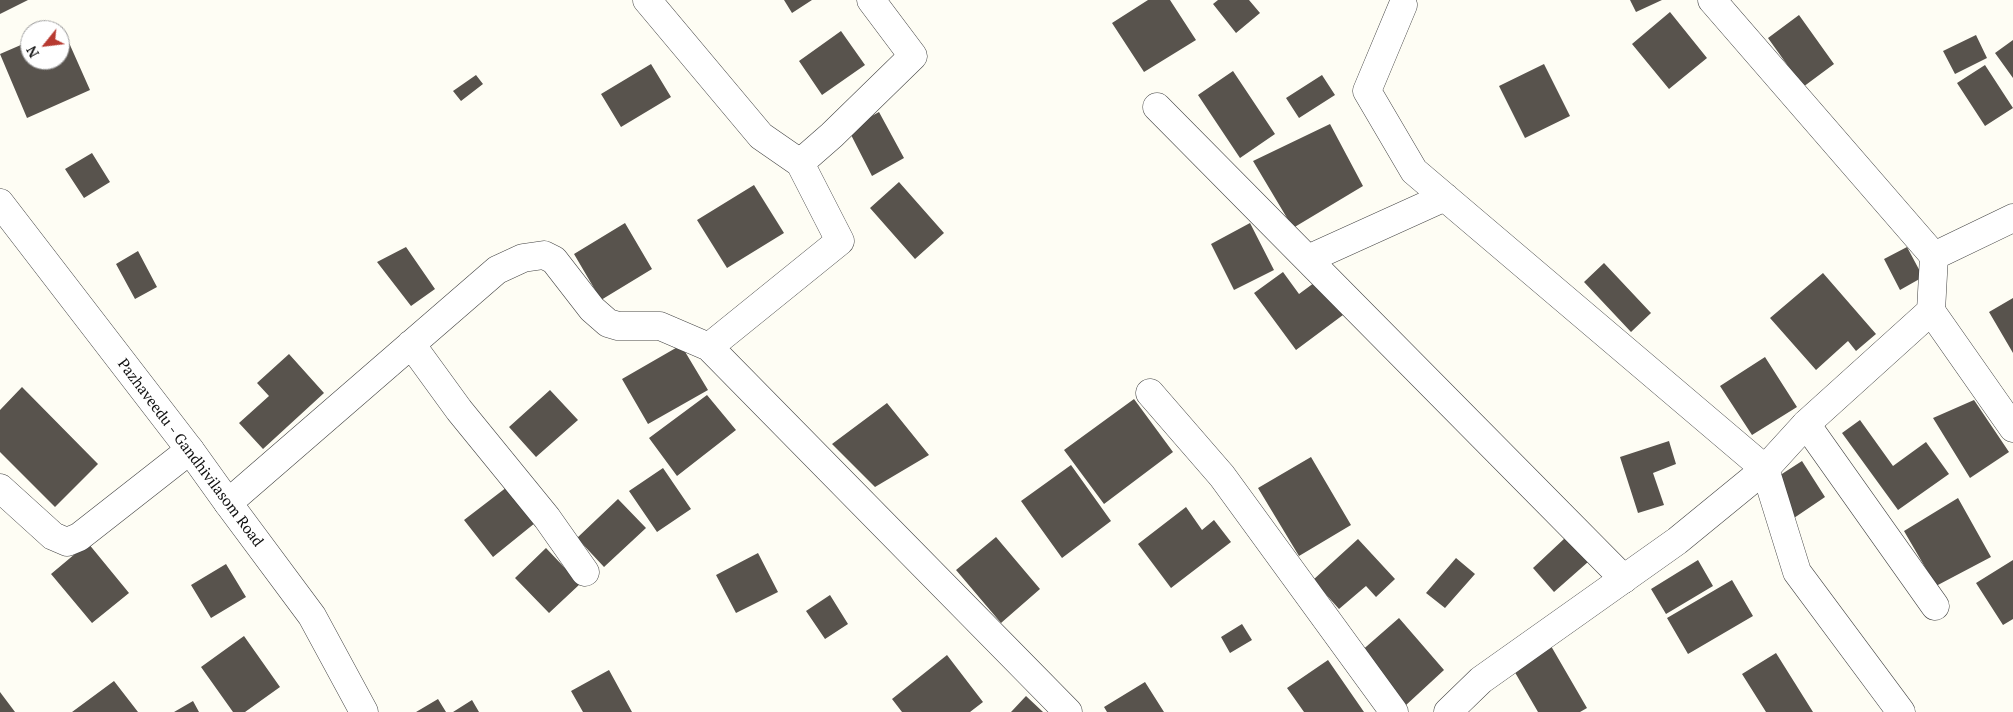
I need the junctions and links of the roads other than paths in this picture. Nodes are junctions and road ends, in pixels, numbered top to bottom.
1 (647, 0) edge
2 (871, 0) edge
3 (1712, 0) edge
4 (1403, 5) dead end
5 (1157, 107) dead end
6 (800, 163) junction
7 (1445, 197) junction
8 (0, 203) edge
9 (2013, 218) edge
10 (1934, 256) junction
11 (1308, 259) junction
12 (1931, 311) junction
13 (412, 344) junction
14 (709, 347) junction
15 (1150, 393) dead end
16 (1806, 424) junction
17 (2013, 428) edge
18 (190, 450) junction
19 (1765, 469) junction
20 (0, 488) edge
21 (228, 504) junction
22 (585, 572) dead end
23 (1624, 579) junction
24 (1936, 606) dead end
25 (364, 712) edge
26 (1068, 712) edge
27 (1394, 712) edge
28 (1448, 712) edge
29 (1902, 712) edge

1 - 6 street
2 - 6 street
3 - 10 street
4 - 7 street
5 - 11 street
6 - 14 street
7 - 11 street
7 - 19 street
8 - 18 street, Pazhaveedu - Gandhivilasom Road
9 - 10 street
10 - 12 street
11 - 23 street
12 - 16 street
12 - 17 street
13 - 14 street
13 - 21 street
13 - 22 street
14 - 26 street
15 - 27 street
16 - 19 street
16 - 24 street
18 - 20 street
18 - 21 street, Pazhaveedu - Gandhivilasom Road
19 - 23 street
19 - 29 street
21 - 25 street, Pazhaveedu - Gandhivilasom Road
23 - 28 street

